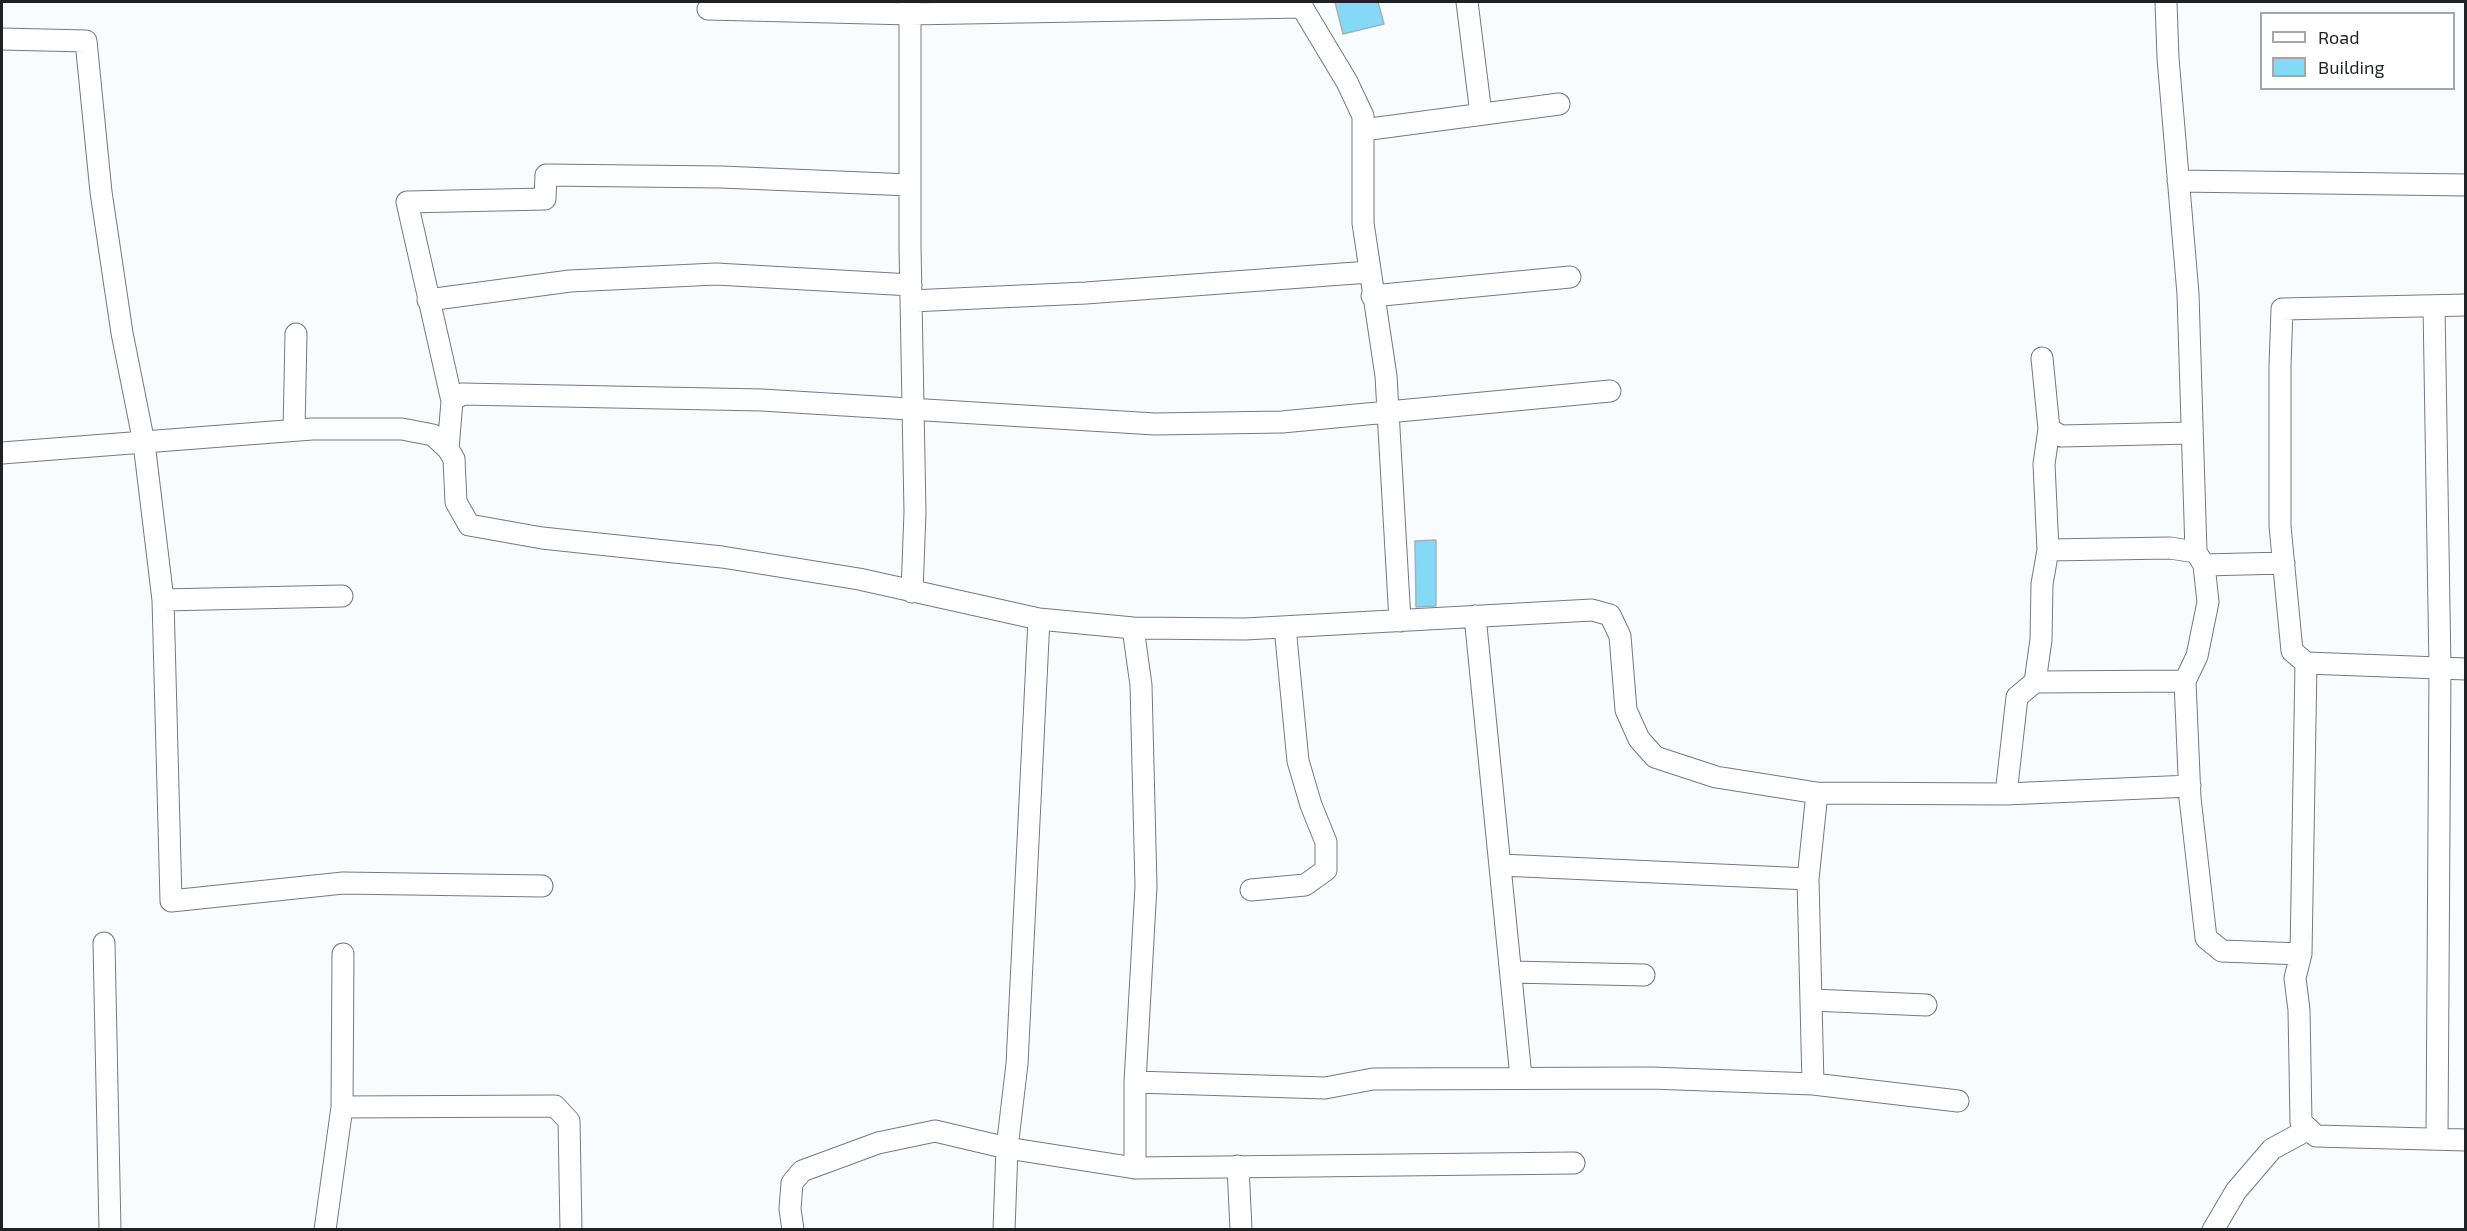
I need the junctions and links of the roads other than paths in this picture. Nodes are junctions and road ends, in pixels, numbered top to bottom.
1 (1467, 2) edge
2 (2166, 2) edge
3 (1302, 4) edge
4 (910, 8) edge
5 (708, 9) dead end
6 (2, 39) edge
7 (1559, 104) dead end
8 (1481, 114) junction
9 (1363, 130) junction
10 (2178, 181) junction
11 (910, 185) junction
12 (2466, 185) edge
13 (1369, 272) junction
14 (1570, 277) dead end
15 (911, 293) junction
16 (1372, 296) junction
17 (428, 300) junction
18 (2466, 305) edge
19 (2434, 306) junction
20 (296, 334) dead end
21 (2042, 358) dead end
22 (1610, 391) dead end
23 (452, 401) junction
24 (913, 408) junction
25 (1387, 413) junction
26 (2049, 429) junction
27 (294, 430) junction
28 (2192, 433) junction
29 (144, 442) junction
30 (448, 449) junction
31 (2, 453) edge
32 (2048, 550) junction
33 (2200, 559) junction
34 (2284, 563) junction
35 (912, 592) junction
36 (342, 596) dead end
37 (163, 600) junction
38 (1475, 616) junction
39 (1040, 619) junction
40 (1400, 621) junction
41 (1285, 627) junction
42 (1133, 628) junction
43 (2306, 663) junction
44 (2440, 668) junction
45 (2466, 669) edge
46 (2185, 681) junction
47 (2035, 682) junction
48 (2190, 786) junction
49 (1817, 793) junction
50 (2006, 794) junction
51 (1501, 865) junction
52 (1808, 879) junction
53 (542, 886) dead end
54 (1251, 890) dead end
55 (104, 943) dead end
56 (343, 954) dead end
57 (2301, 954) junction
58 (1512, 972) junction
59 (1644, 975) dead end
60 (1812, 1000) junction
61 (1926, 1005) dead end
62 (1521, 1077) junction
63 (1135, 1082) junction
64 (1813, 1084) junction
65 (1958, 1101) dead end
66 (342, 1107) junction
67 (2309, 1129) junction
68 (2437, 1139) junction
69 (2466, 1140) edge
70 (1007, 1148) junction
71 (1574, 1163) dead end
72 (1238, 1166) junction
73 (1136, 1168) junction
74 (110, 1230) edge
75 (325, 1230) edge
76 (571, 1230) edge
77 (793, 1230) edge
78 (1004, 1230) edge
79 (1241, 1230) edge
80 (2213, 1230) edge

1 - 8 street
2 - 10 street
3 - 4 street
3 - 9 street
4 - 5 street
4 - 11 street
6 - 29 street
7 - 8 street
8 - 9 street
9 - 13 street
10 - 12 street
10 - 28 street
11 - 15 street
11 - 17 street
13 - 15 street
13 - 16 street
14 - 16 street
15 - 17 street
15 - 24 street
16 - 25 street
17 - 23 street
18 - 19 street
19 - 34 street
19 - 44 street
20 - 27 street
21 - 26 street
22 - 25 street
23 - 24 street
23 - 30 street
24 - 25 street
24 - 35 street
25 - 40 street
26 - 28 street
26 - 32 street
27 - 29 street
27 - 30 street
28 - 33 street
29 - 31 street
29 - 37 street
30 - 35 street
32 - 33 street
32 - 47 street
33 - 34 street
33 - 46 street
34 - 43 street
35 - 39 street
36 - 37 street
37 - 53 street
38 - 40 street
38 - 49 street
38 - 51 street
39 - 42 street
39 - 70 street
40 - 41 street
41 - 42 street
41 - 54 street
42 - 63 street
43 - 44 street
43 - 57 street
44 - 45 street
44 - 68 street
46 - 47 street
46 - 48 street
47 - 50 street
48 - 50 street
48 - 57 street
49 - 50 street
49 - 52 street
51 - 52 street
51 - 58 street
52 - 60 street
55 - 74 street
56 - 66 street
57 - 67 street
58 - 59 street
58 - 62 street
60 - 61 street
60 - 64 street
62 - 63 street
62 - 64 street
63 - 73 street
64 - 65 street
66 - 75 street
66 - 76 street
67 - 68 street
67 - 80 street
68 - 69 street
70 - 73 street
70 - 77 street
70 - 78 street
71 - 72 street
72 - 73 street
72 - 79 street

